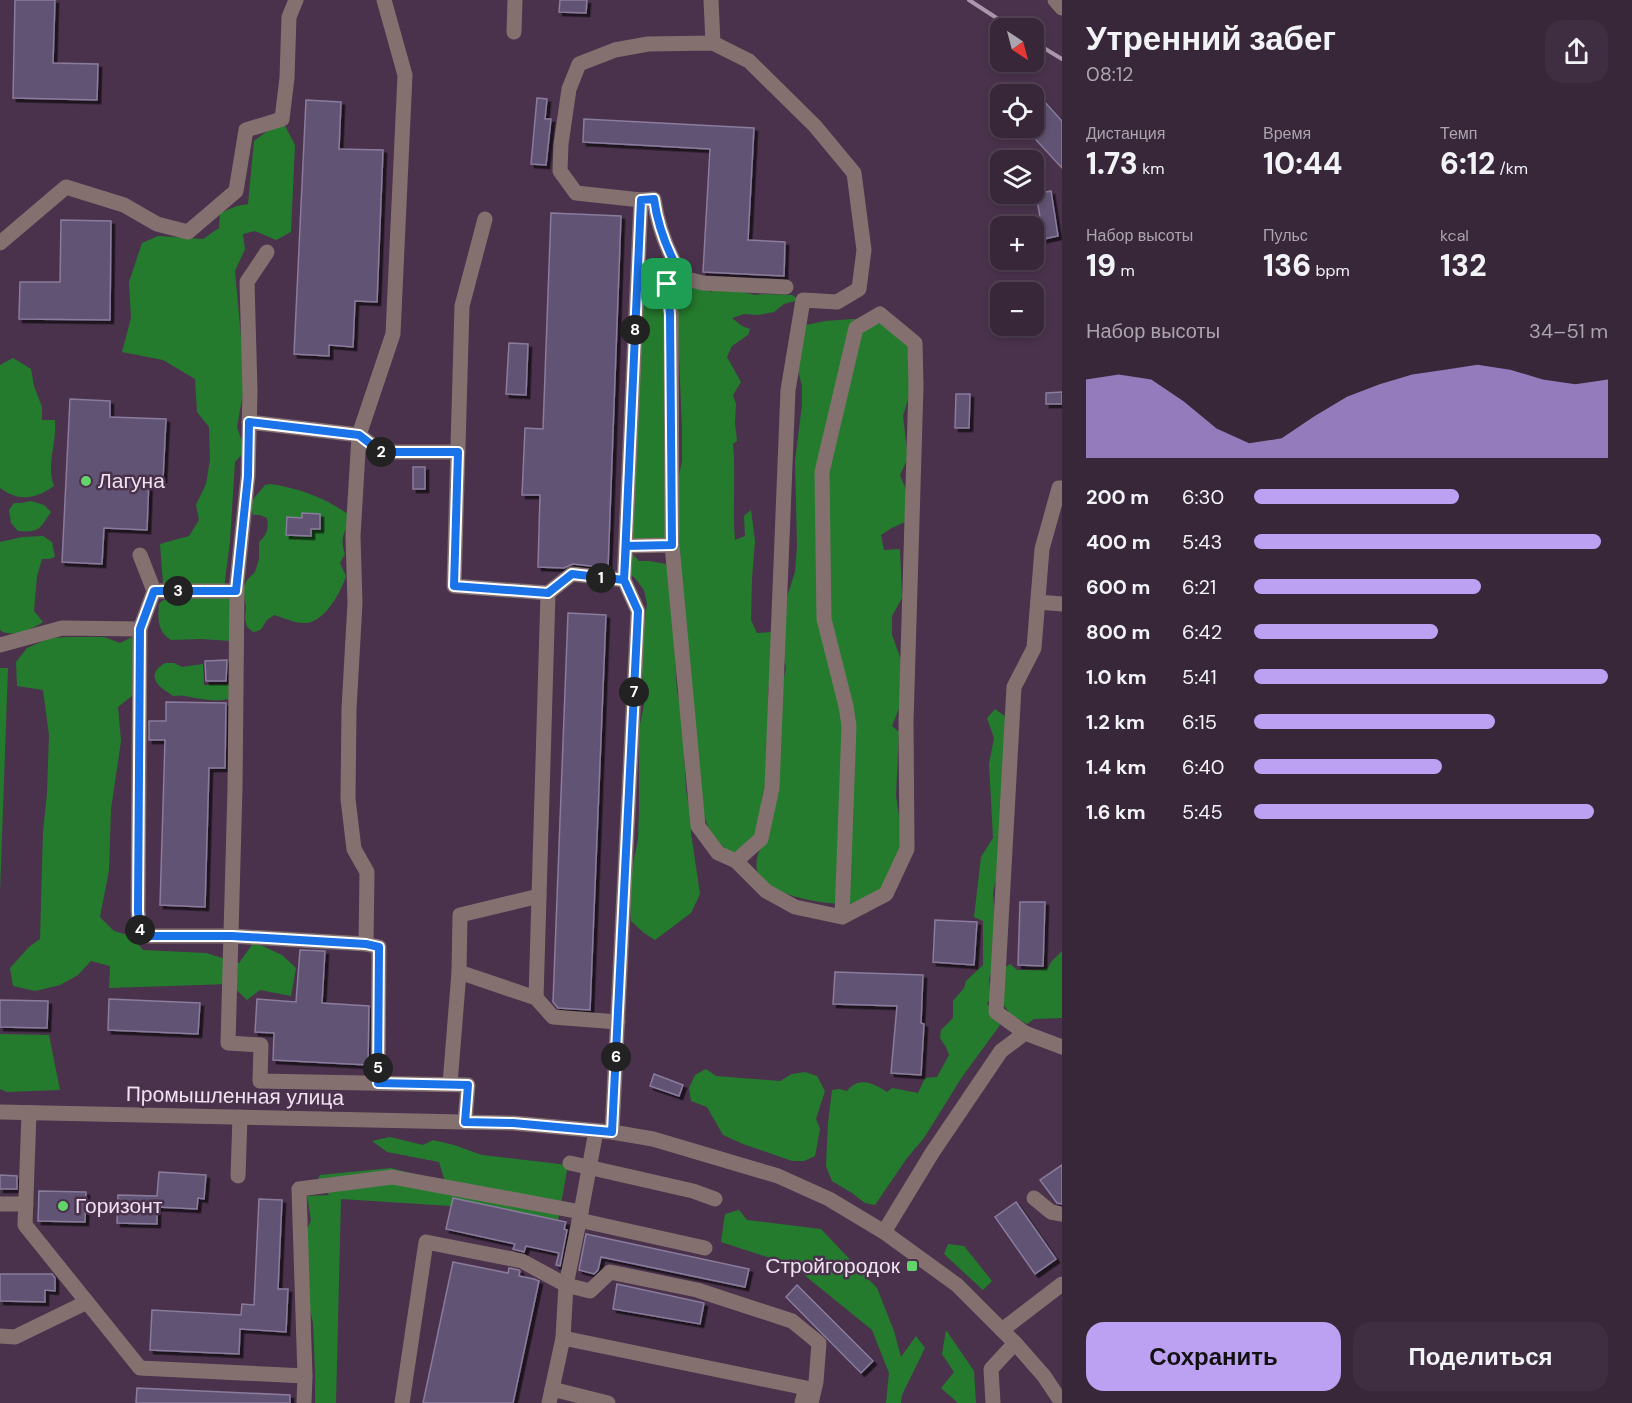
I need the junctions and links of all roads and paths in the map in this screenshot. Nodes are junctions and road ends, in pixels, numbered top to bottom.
1 (296, 0) edge
2 (384, 0) edge
3 (515, 0) edge
4 (711, 0) edge
5 (1055, 0) edge
6 (1062, 8) edge
7 (514, 32) dead end
8 (713, 43) junction
9 (641, 200) junction
10 (485, 219) dead end
11 (0, 243) edge
12 (267, 252) dead end
13 (683, 278) junction
14 (786, 287) dead end
15 (249, 422) junction
16 (359, 435) junction
17 (458, 452) junction
18 (1062, 489) edge
19 (672, 545) junction
20 (626, 546) junction
21 (140, 555) dead end
22 (624, 580) junction
23 (237, 586) junction
24 (154, 591) junction
25 (548, 593) junction
26 (1038, 602) junction
27 (1062, 604) edge
28 (140, 629) junction
29 (0, 645) edge
30 (736, 861) junction
31 (539, 896) junction
32 (842, 917) junction
33 (232, 936) junction
34 (366, 944) junction
35 (459, 972) junction
36 (536, 998) junction
37 (618, 1022) junction
38 (1025, 1033) junction
39 (1062, 1047) edge
40 (378, 1083) junction
41 (450, 1084) junction
42 (0, 1112) edge
43 (29, 1113) junction
44 (240, 1117) junction
45 (465, 1122) junction
46 (596, 1131) junction
47 (612, 1132) junction
48 (570, 1164) dead end
49 (589, 1167) junction
50 (237, 1176) dead end
51 (715, 1198) dead end
52 (1034, 1198) dead end
53 (0, 1204) edge
54 (26, 1204) junction
55 (1062, 1214) edge
56 (580, 1216) junction
57 (884, 1232) junction
58 (705, 1248) dead end
59 (1062, 1284) edge
60 (566, 1286) junction
61 (87, 1302) junction
62 (1002, 1330) junction
63 (0, 1336) edge
64 (563, 1338) junction
65 (1015, 1343) junction
66 (305, 1376) junction
67 (550, 1396) edge
68 (304, 1403) edge
69 (402, 1403) edge
70 (608, 1403) edge
71 (802, 1403) edge
72 (811, 1403) edge
73 (993, 1403) edge
74 (1062, 1403) edge

1 - 11 street
2 - 16 street
3 - 7 street
4 - 8 street
5 - 6 street
8 - 9 street
8 - 30 street
9 - 13 street
9 - 20 street
10 - 17 street
12 - 15 street
13 - 14 street
13 - 19 street
15 - 16 street
15 - 23 street
16 - 17 street
16 - 34 street
17 - 25 street
18 - 26 street
19 - 20 street
19 - 30 street
20 - 22 street
21 - 24 street
22 - 25 street
22 - 37 street
23 - 24 street
23 - 33 street
24 - 28 street
25 - 31 street
26 - 27 street
26 - 38 street
28 - 29 street
28 - 33 street
30 - 32 street
31 - 35 street
31 - 36 street
32 - 32 street
33 - 34 street
33 - 40 street
34 - 40 street
35 - 36 street
35 - 41 street
36 - 37 street
37 - 47 street
38 - 39 street
38 - 57 street
40 - 41 street
41 - 45 street
42 - 43 street, Промышленная улица
43 - 44 street, Промышленная улица
43 - 54 street
44 - 45 street, Промышленная улица
44 - 50 street
45 - 46 street, Промышленная улица
46 - 47 street, Промышленная улица
46 - 49 street
47 - 57 street, Промышленная улица
48 - 49 street
49 - 51 street
49 - 56 street
52 - 55 street
53 - 54 street
54 - 61 street
56 - 58 street
56 - 60 street
56 - 66 street
57 - 62 street, Промышленная улица
59 - 62 street
60 - 64 street
60 - 69 street
60 - 72 street
61 - 63 street
61 - 66 street
62 - 65 street, Промышленная улица
64 - 67 street
64 - 71 street
65 - 73 street
65 - 74 street, Промышленная улица
66 - 68 street
67 - 70 street

